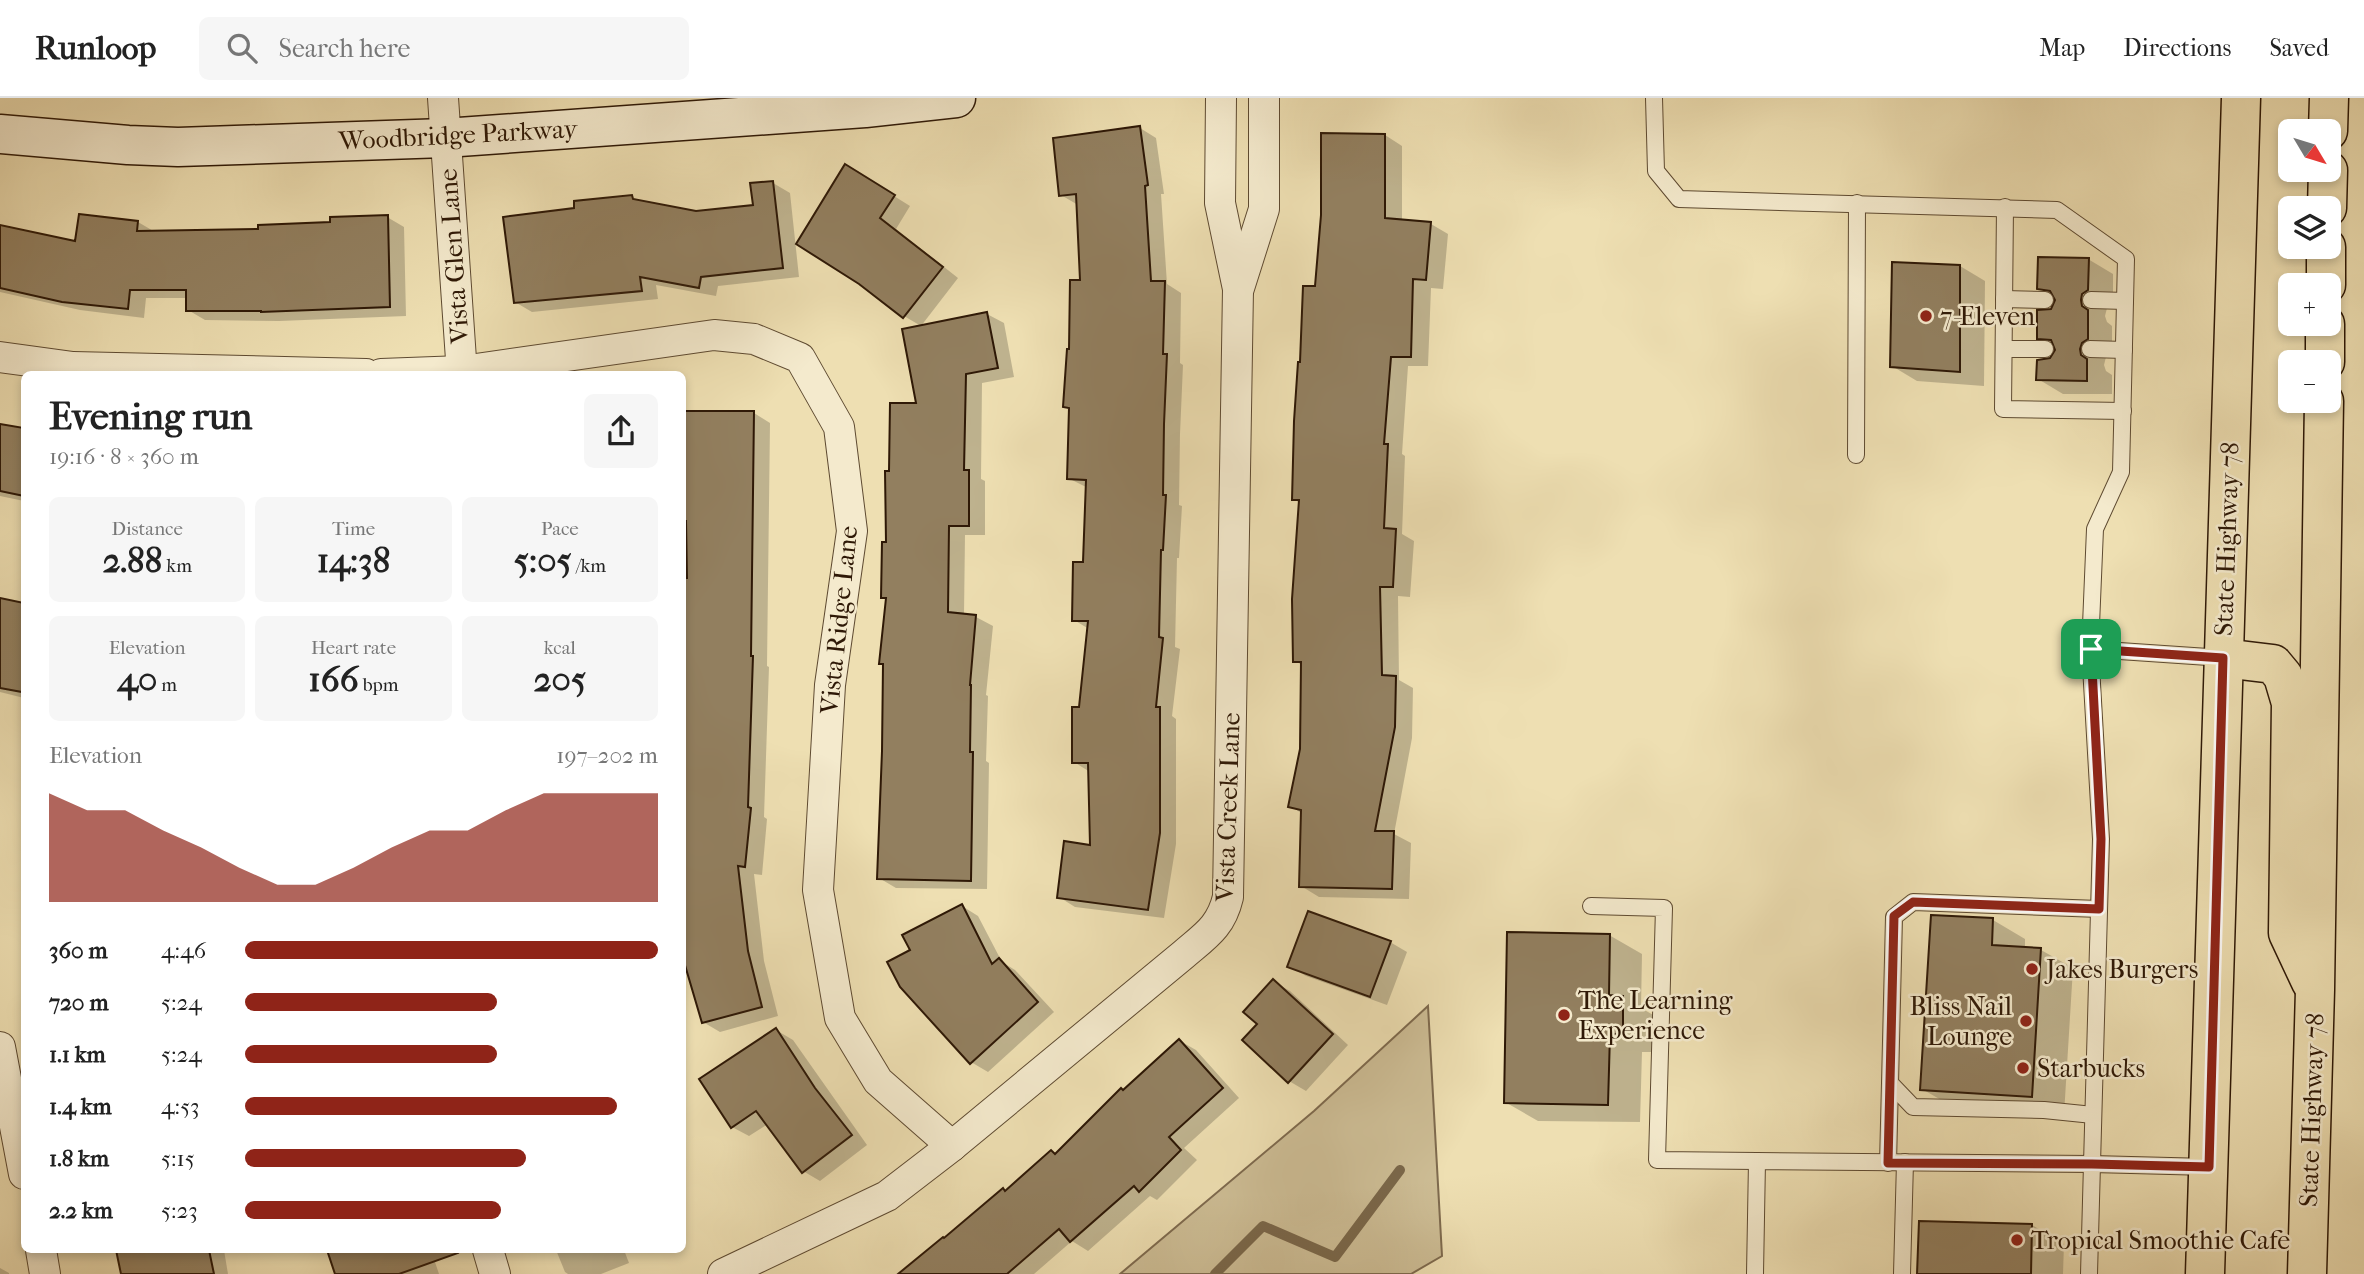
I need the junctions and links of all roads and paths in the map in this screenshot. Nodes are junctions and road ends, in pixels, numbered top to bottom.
1 (443, 98) edge
2 (957, 98) edge
3 (1220, 98) edge
4 (1264, 98) edge
5 (1654, 98) edge
6 (2241, 98) edge
7 (2329, 98) edge
8 (2328, 119) edge
9 (0, 134) edge
10 (445, 138) junction
11 (1857, 203) junction
12 (2005, 207) junction
13 (1238, 289) junction
14 (2004, 299) junction
15 (2045, 300) dead end
16 (2091, 300) dead end
17 (2125, 301) junction
18 (2004, 349) junction
19 (2045, 349) dead end
20 (2090, 349) dead end
21 (2124, 350) junction
22 (0, 357) edge
23 (240, 371) edge
24 (462, 371) edge
25 (475, 371) edge
26 (2123, 411) junction
27 (2324, 413) edge
28 (1856, 455) dead end
29 (2091, 649) junction
30 (2223, 658) junction
31 (1591, 906) dead end
32 (2099, 909) junction
33 (2315, 990) junction
34 (0, 1047) edge
35 (1890, 1083) junction
36 (2094, 1115) junction
37 (952, 1146) junction
38 (21, 1158) edge
39 (1757, 1161) junction
40 (1896, 1162) junction
41 (2092, 1164) junction
42 (2209, 1167) junction
43 (42, 1253) edge
44 (489, 1253) edge
45 (45, 1274) edge
46 (495, 1274) edge
47 (723, 1274) edge
48 (1755, 1274) edge
49 (1902, 1274) edge
50 (2089, 1274) edge
51 (2205, 1274) edge
52 (2307, 1274) edge

1 - 10 street, Vista Glen Lane
2 - 10 main road, Woodbridge Parkway
3 - 13 street, Vista Creek Lane
4 - 13 street, Vista Creek Lane
5 - 11 lane
6 - 30 main road, State Highway 78
7 - 8 main road
9 - 10 main road, Woodbridge Parkway
10 - 24 street, Vista Glen Lane
11 - 12 lane
11 - 28 lane
12 - 14 lane
12 - 17 lane
13 - 37 street, Vista Creek Lane
14 - 15 lane
14 - 18 lane
16 - 17 lane
17 - 21 lane
18 - 19 lane
18 - 26 lane
20 - 21 lane
21 - 26 lane
22 - 23 street
25 - 37 street, Vista Ridge Lane
26 - 29 lane
27 - 33 main road, State Highway 78
29 - 30 lane
29 - 32 lane
30 - 33 main road
30 - 42 main road, State Highway 78
31 - 39 lane
32 - 35 lane
32 - 36 lane
33 - 52 main road, State Highway 78
34 - 38 street
35 - 36 lane
35 - 40 lane
36 - 41 lane
37 - 47 street, Vista Creek Lane
39 - 40 lane
39 - 48 lane
40 - 41 lane
40 - 49 lane
41 - 42 lane
41 - 50 lane
42 - 51 main road, State Highway 78
43 - 45 street
44 - 46 street

